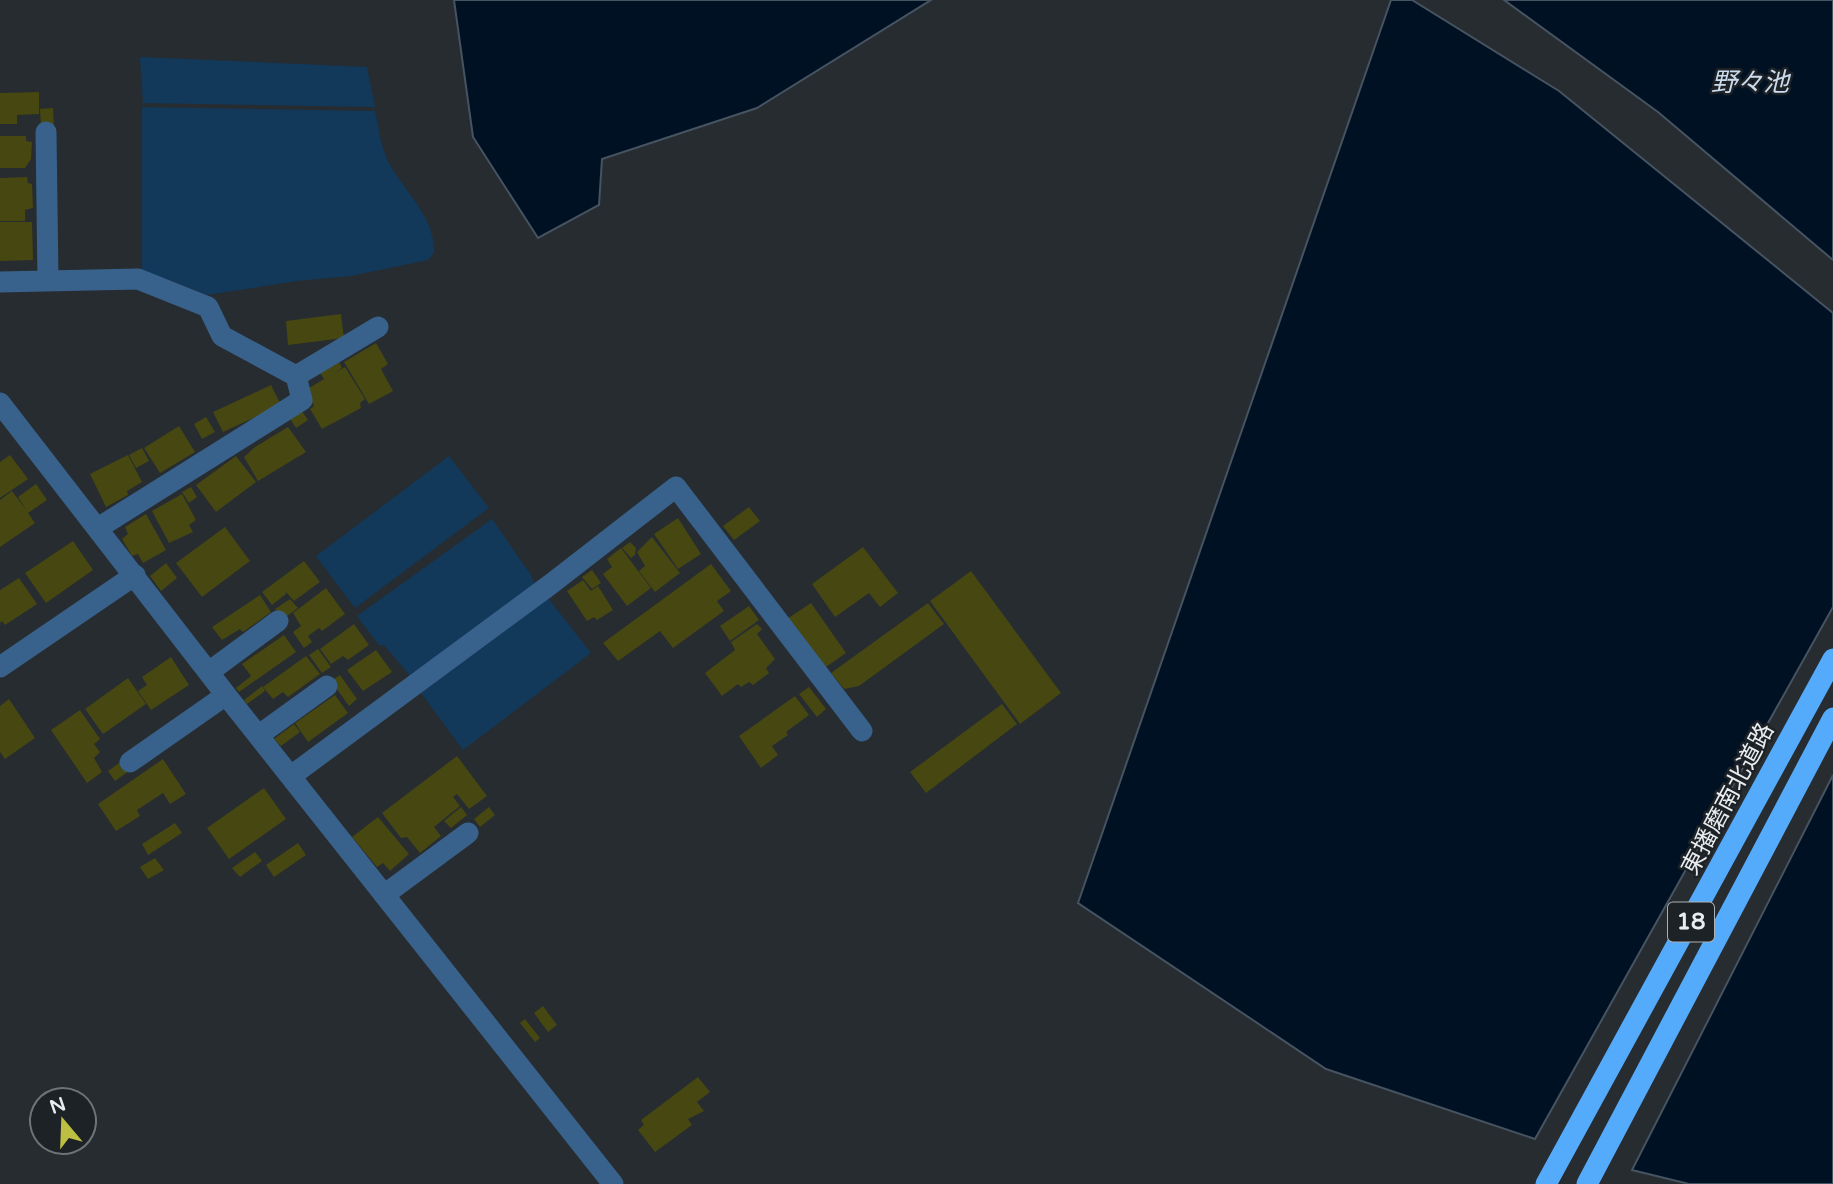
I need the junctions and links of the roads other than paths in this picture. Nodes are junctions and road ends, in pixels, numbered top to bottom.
1 (46, 132) dead end
2 (48, 279) junction
3 (0, 282) edge
4 (379, 327) dead end
5 (296, 376) junction
6 (0, 403) edge
7 (98, 528) junction
8 (135, 575) junction
9 (278, 621) dead end
10 (1833, 659) edge
11 (0, 667) edge
12 (209, 672) junction
13 (327, 686) dead end
14 (226, 695) junction
15 (1833, 718) edge
16 (862, 731) dead end
17 (259, 735) junction
18 (130, 762) dead end
19 (291, 776) junction
20 (468, 833) dead end
21 (384, 895) junction
22 (613, 1184) edge
23 (1546, 1184) edge
24 (1587, 1184) edge

1 - 2 street
2 - 3 street
2 - 5 street
4 - 5 street
5 - 7 street
6 - 7 street
7 - 8 street
8 - 11 street
8 - 12 street
9 - 12 street
10 - 23 highway, 東播磨南北道路 / 18
12 - 14 street
13 - 17 street
14 - 17 street
14 - 18 street
15 - 24 highway, 18
16 - 19 street
17 - 19 street
19 - 21 street
20 - 21 street
21 - 22 street

